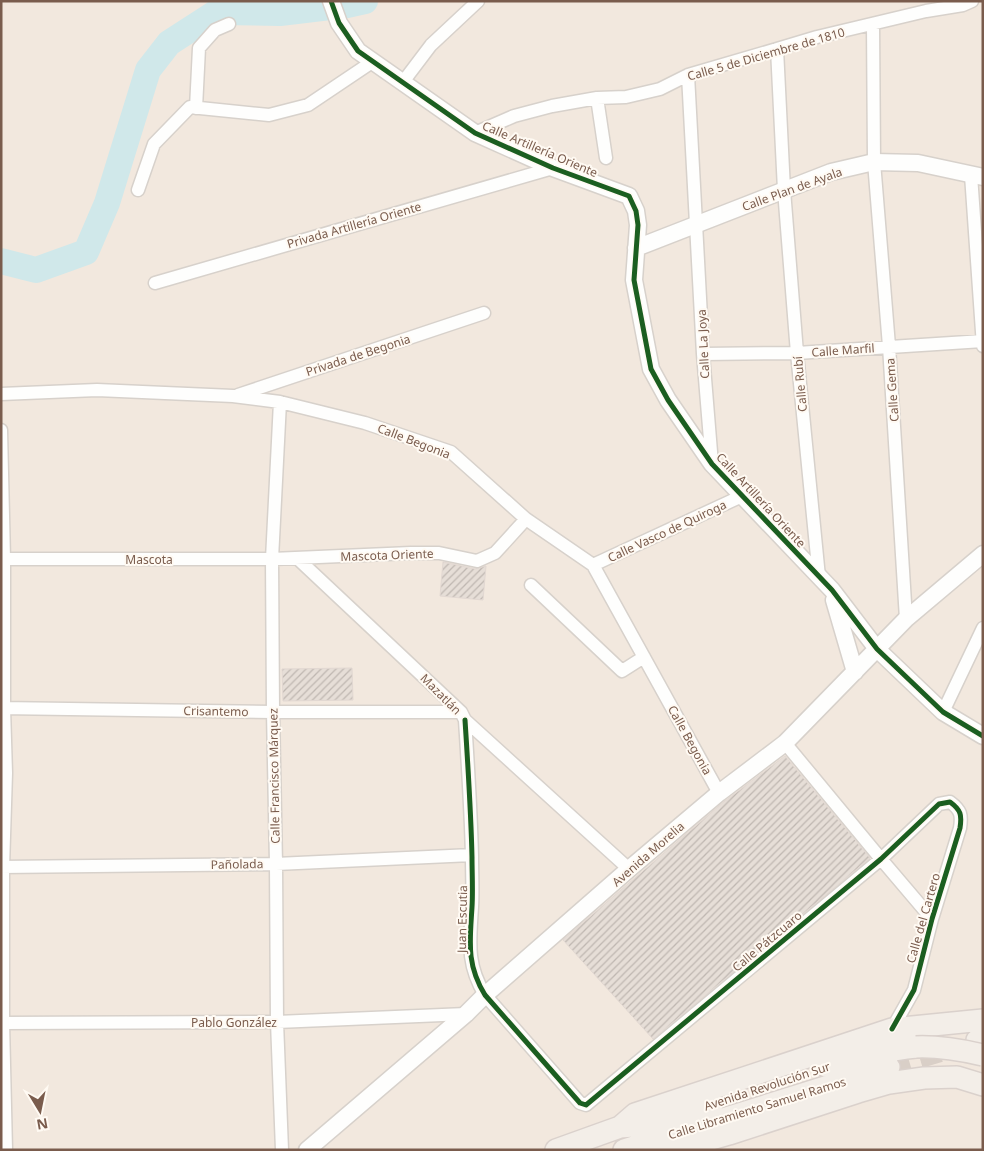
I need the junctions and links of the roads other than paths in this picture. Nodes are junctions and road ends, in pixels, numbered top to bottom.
1 (331, 1) edge
2 (478, 1) edge
3 (972, 1) edge
4 (229, 24) dead end
5 (873, 24) junction
6 (777, 49) junction
7 (372, 62) junction
8 (688, 75) junction
9 (403, 82) junction
10 (597, 98) junction
11 (196, 108) junction
12 (476, 133) junction
13 (606, 158) dead end
14 (874, 162) junction
15 (553, 168) junction
16 (977, 176) edge
17 (138, 190) dead end
18 (784, 190) junction
19 (697, 225) junction
20 (636, 248) junction
21 (154, 283) dead end
22 (484, 313) dead end
23 (983, 341) edge
24 (889, 346) junction
25 (983, 346) edge
26 (797, 353) junction
27 (703, 354) junction
28 (1, 394) edge
29 (233, 396) junction
30 (280, 402) junction
31 (1, 430) edge
32 (712, 464) junction
33 (742, 496) junction
34 (526, 519) junction
35 (983, 554) edge
36 (297, 558) junction
37 (3, 559) edge
38 (272, 559) junction
39 (593, 565) junction
40 (818, 577) junction
41 (531, 585) dead end
42 (832, 590) junction
43 (906, 619) junction
44 (983, 628) edge
45 (878, 649) junction
46 (644, 657) junction
47 (855, 672) junction
48 (3, 708) edge
49 (273, 712) junction
50 (943, 712) junction
51 (463, 716) junction
52 (983, 736) edge
53 (785, 743) junction
54 (4, 773) edge
55 (719, 793) junction
56 (959, 809) joint
57 (472, 855) junction
58 (881, 859) junction
59 (276, 864) junction
60 (2, 867) edge
61 (629, 869) junction
62 (932, 919) junction
63 (485, 996) junction
64 (466, 1014) junction
65 (277, 1022) junction
66 (2, 1023) edge
67 (892, 1029) junction
68 (981, 1039) edge
69 (890, 1067) tunnel mouth
70 (983, 1085) edge
71 (586, 1105) joint
72 (620, 1127) junction
73 (6, 1150) edge
74 (282, 1150) edge
75 (307, 1150) edge
76 (556, 1150) edge
77 (624, 1150) edge
78 (673, 1150) edge

1 - 7 street, Calle Artillería Oriente
2 - 9 street
3 - 5 street, Calle 5 de Diciembre de 1810
4 - 11 street
5 - 6 street, Calle 5 de Diciembre de 1810
5 - 14 street, Calle Gema
6 - 8 street, Calle 5 de Diciembre de 1810
6 - 18 street, Calle Rubí
7 - 9 street, Calle Artillería Oriente
7 - 11 street
8 - 10 street, Calle 5 de Diciembre de 1810
8 - 19 street, Calle La Joya
9 - 12 street, Calle Artillería Oriente
10 - 12 street, Calle 5 de Diciembre de 1810
10 - 13 street
11 - 17 street
12 - 15 street, Calle Artillería Oriente
14 - 16 street, Calle Plan de Ayala
14 - 18 street, Calle Plan de Ayala
14 - 24 street, Calle Gema
15 - 20 street, Calle Artillería Oriente
15 - 21 street, Privada Artillería Oriente
16 - 23 street
18 - 19 street, Calle Plan de Ayala
18 - 26 street, Calle Rubí
19 - 20 street, Calle Plan de Ayala
19 - 27 street, Calle La Joya
20 - 32 street, Calle Artillería Oriente
22 - 29 street, Privada de Begonia
23 - 24 street, Calle Marfil
23 - 25 street
24 - 26 street, Calle Marfil
24 - 43 street, Calle Gema
26 - 27 street, Calle Marfil
26 - 40 street, Calle Rubí
27 - 32 street, Calle La Joya
28 - 29 street, Calle Begonia
29 - 30 street, Calle Begonia
30 - 34 street, Calle Begonia
30 - 38 street, Calle Francisco Márquez
31 - 37 street
32 - 33 street, Calle Artillería Oriente
33 - 39 street, Calle Vasco de Quiroga
33 - 40 street, Calle Artillería Oriente
34 - 36 street, Mascota Oriente
34 - 39 street, Calle Begonia
35 - 43 street, Avenida Morelia
36 - 38 street, Mascota
36 - 51 street, Mazatlán
37 - 38 street, Mascota
37 - 48 street
38 - 49 street, Calle Francisco Márquez
39 - 46 street, Calle Begonia
40 - 42 street, Calle Artillería Oriente
41 - 46 street
42 - 45 street, Calle Artillería Oriente
42 - 47 street
43 - 45 street, Avenida Morelia
44 - 50 street
45 - 47 street, Avenida Morelia
45 - 50 street, Calle Artillería Oriente
46 - 55 street, Calle Begonia
47 - 53 street, Avenida Morelia
48 - 49 street, Crisantemo
48 - 54 street
49 - 51 street, Crisantemo
49 - 59 street, Calle Francisco Márquez
50 - 52 street, Calle Artillería Oriente
51 - 57 street, Juan Escutia
51 - 61 street, Mazatlán
53 - 55 street, Avenida Morelia
53 - 58 street, Calle del Cartero
54 - 60 street
55 - 61 street, Avenida Morelia
56 - 58 street, Calle Pátzcuaro
56 - 62 street, Calle del Cartero
57 - 59 street, Pañolada
57 - 63 street, Juan Escutia
58 - 62 street, Calle del Cartero
58 - 71 street, Calle Pátzcuaro
59 - 60 street, Pañolada
59 - 65 street, Calle Francisco Márquez
60 - 66 street
61 - 63 street, Avenida Morelia
62 - 67 street, Calle del Cartero
63 - 64 street, Avenida Morelia
63 - 71 street, Juan Escutia
64 - 65 street, Pablo González
64 - 75 street, Avenida Morelia
65 - 66 street, Pablo González
65 - 74 street, Calle Francisco Márquez
66 - 73 street
67 - 68 main road
67 - 72 main road
68 - 72 main road, Avenida Revolución Sur, bridge
69 - 77 main road, Calle Libramiento Samuel Ramos
70 - 78 main road
72 - 76 main road, Avenida Revolución Sur

